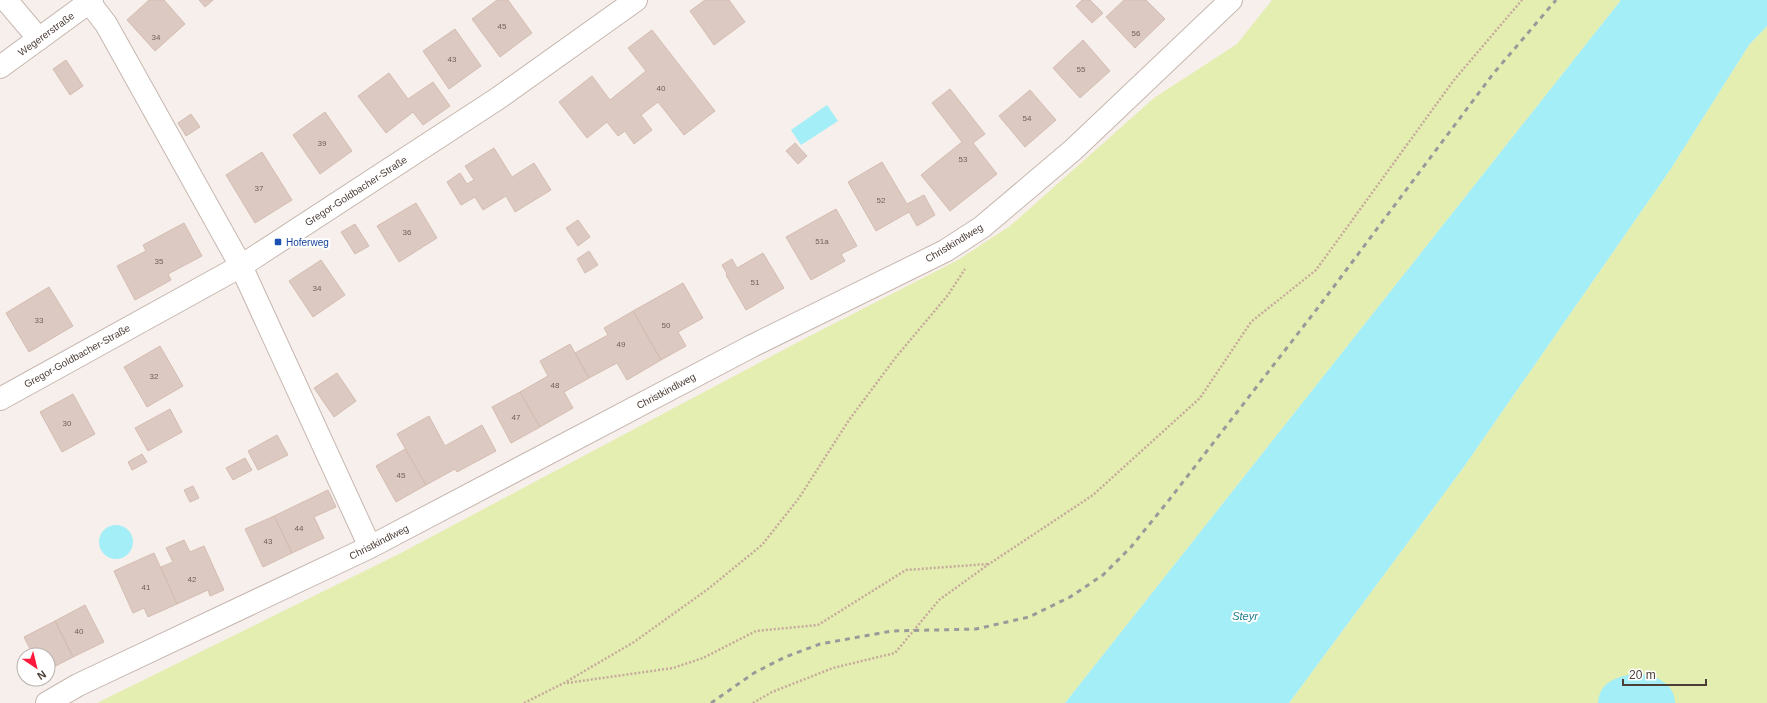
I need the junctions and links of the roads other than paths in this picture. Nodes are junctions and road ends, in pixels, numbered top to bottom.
1 (6, 0) edge
2 (636, 0) edge
3 (1231, 0) edge
4 (90, 1) edge
5 (39, 39) junction
6 (0, 67) edge
7 (241, 266) junction
8 (0, 399) edge
9 (370, 547) junction
10 (47, 703) edge

1 - 5 street
2 - 7 street, Gregor-Goldbacher-Straße
3 - 9 street, Christkindlweg
4 - 5 street, Wegererstraße
4 - 7 street
5 - 6 street, Wegererstraße
7 - 8 street, Gregor-Goldbacher-Straße
7 - 9 street
9 - 10 street, Christkindlweg

